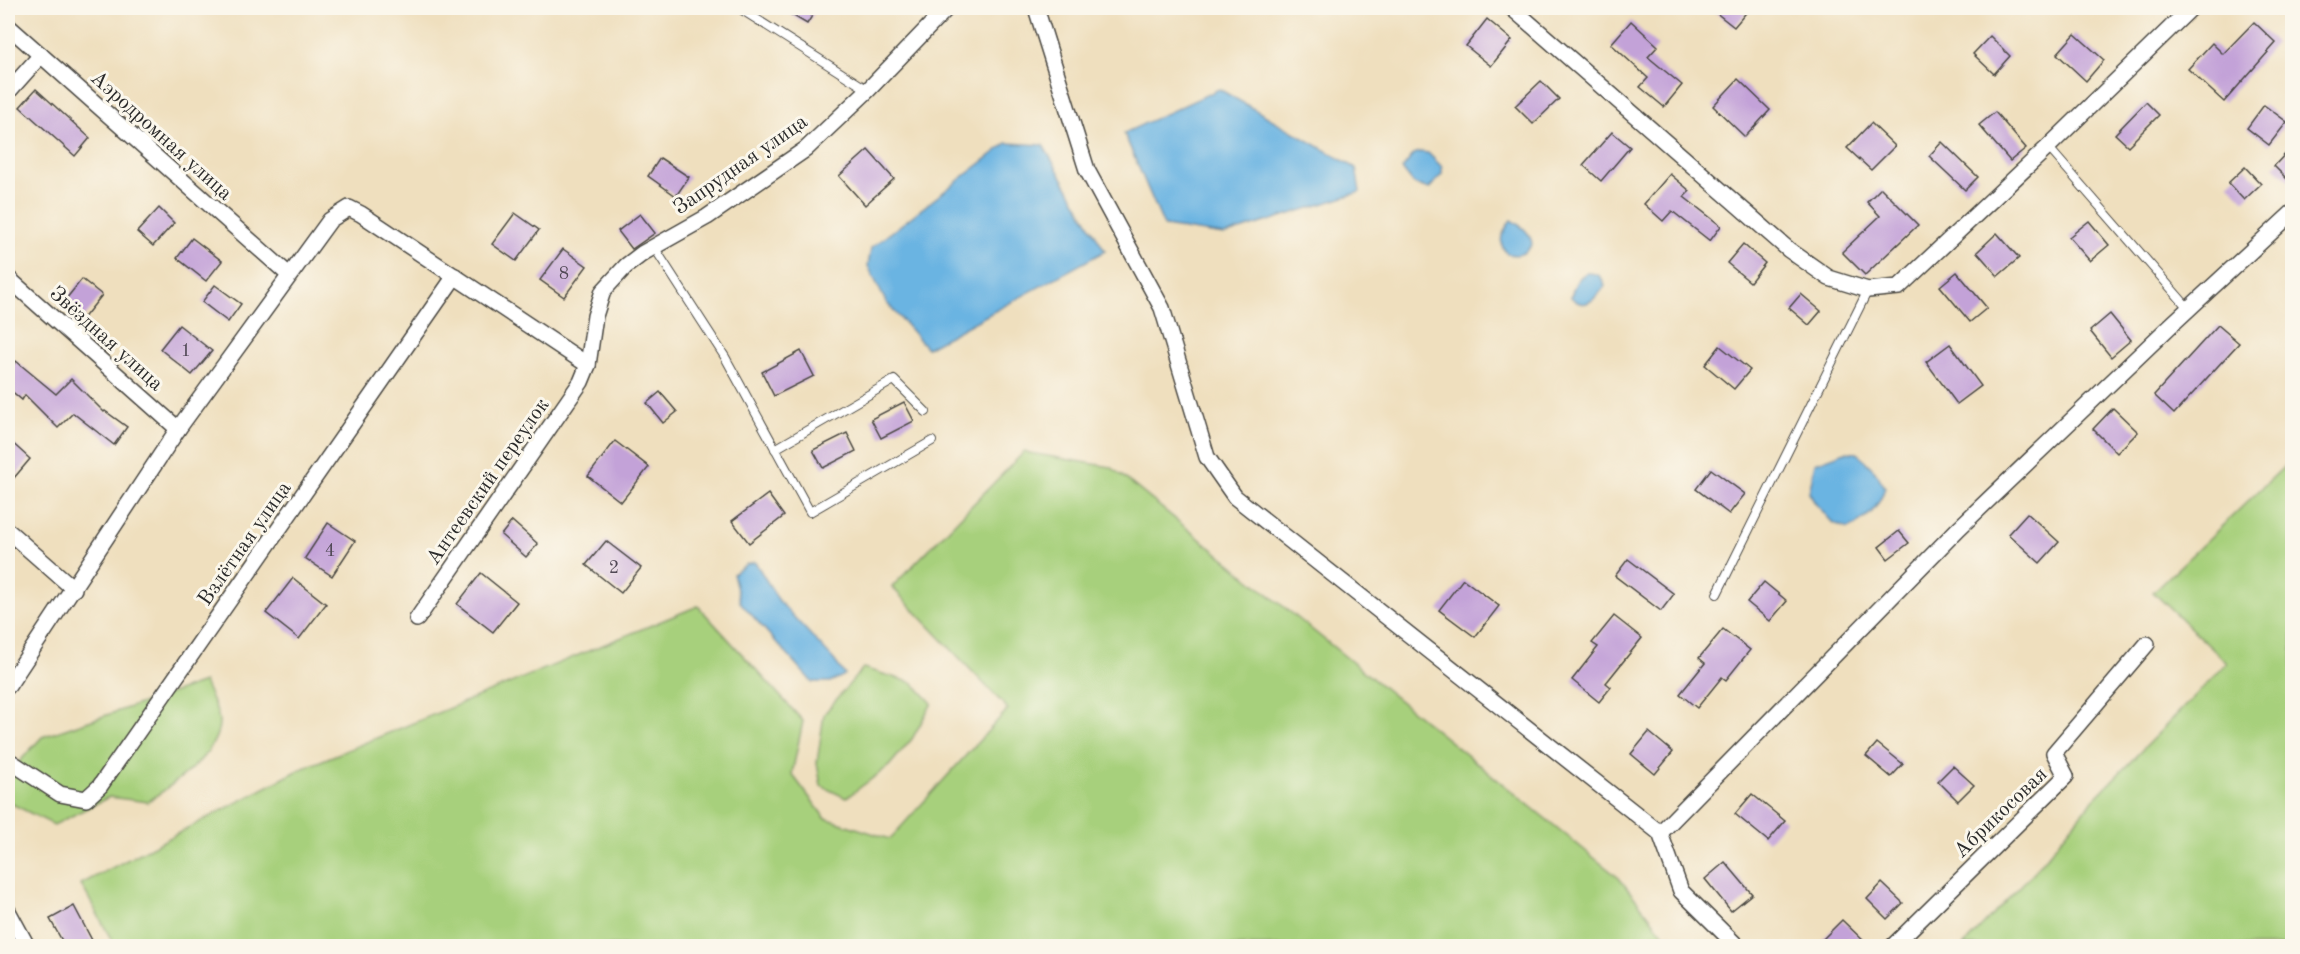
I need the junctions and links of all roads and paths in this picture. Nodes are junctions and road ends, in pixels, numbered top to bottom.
1 (739, 8) edge
2 (947, 8) edge
3 (1036, 8) edge
4 (2191, 8) edge
5 (1521, 10) edge
6 (8, 26) edge
7 (41, 55) junction
8 (868, 90) junction
9 (8, 92) edge
10 (2048, 147) junction
11 (2292, 213) edge
12 (654, 247) junction
13 (289, 275) junction
14 (455, 276) junction
15 (8, 278) edge
16 (1868, 290) junction
17 (2190, 309) junction
18 (588, 365) junction
19 (926, 412) dead end
20 (178, 429) junction
21 (932, 441) dead end
22 (775, 449) junction
23 (8, 531) edge
24 (74, 589) junction
25 (1717, 594) dead end
26 (417, 619) dead end
27 (2147, 644) dead end
28 (8, 686) edge
29 (8, 760) edge
30 (1660, 833) junction
31 (8, 911) edge
32 (27, 946) edge
33 (1737, 946) edge
34 (1893, 946) edge

1 - 8 lane
2 - 8 street, Запрудная улица
3 - 30 street
4 - 10 street
5 - 16 street
6 - 7 street, Аэродромная улица
7 - 9 street
7 - 13 street, Аэродромная улица
8 - 12 street, Запрудная улица
10 - 16 street
10 - 17 lane
11 - 17 street
12 - 18 street, Запрудная улица
12 - 22 lane
13 - 14 street
13 - 20 street
14 - 18 street
14 - 29 street, Взлётная улица
15 - 20 street, Звёздная улица
16 - 25 lane
17 - 30 street
18 - 26 street, Антеевский переулок
19 - 22 lane
20 - 24 street
21 - 22 lane
23 - 24 street
24 - 28 street
27 - 34 street, Абрикосовая
30 - 33 street
31 - 32 street

